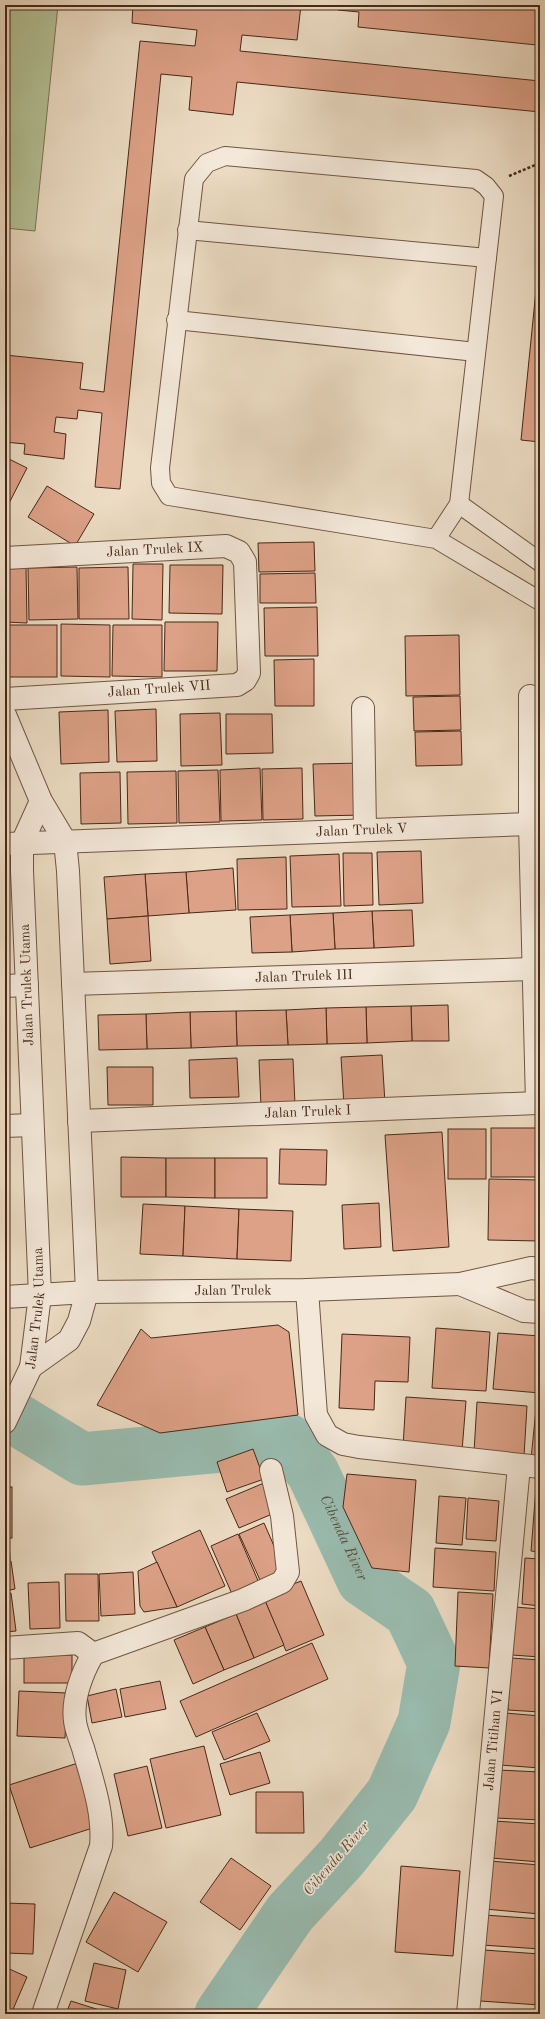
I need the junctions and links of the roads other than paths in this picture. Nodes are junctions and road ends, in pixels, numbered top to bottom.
1 (187, 230) junction
2 (487, 258) junction
3 (176, 320) junction
4 (476, 352) junction
5 (459, 504) junction
6 (436, 539) junction
7 (5, 542) edge
8 (30, 555) junction
9 (5, 558) edge
10 (540, 562) edge
11 (538, 596) edge
12 (246, 615) joint
13 (530, 696) dead end
14 (5, 699) edge
15 (364, 708) dead end
16 (5, 715) edge
17 (41, 801) junction
18 (535, 829) edge
19 (365, 830) junction
20 (65, 841) junction
21 (14, 843) edge
22 (534, 969) junction
23 (73, 984) junction
24 (5, 986) edge
25 (27, 986) junction
26 (538, 1102) edge
27 (79, 1121) junction
28 (32, 1125) junction
29 (5, 1126) edge
30 (540, 1269) edge
31 (460, 1284) junction
32 (306, 1290) junction
33 (87, 1292) junction
34 (40, 1295) junction
35 (5, 1297) edge
36 (540, 1312) edge
37 (31, 1367) junction
38 (5, 1422) edge
39 (530, 1466) edge
40 (271, 1470) dead end
41 (5, 1648) edge
42 (93, 1654) junction
43 (43, 2014) edge
44 (468, 2014) edge

1 - 2 lane
1 - 2 lane
1 - 3 lane
2 - 4 lane
3 - 4 lane
3 - 6 lane
4 - 5 lane
5 - 6 lane
5 - 10 lane
6 - 11 lane
7 - 8 street
8 - 9 street, Jalan Trulek IX
8 - 12 street, Jalan Trulek IX
12 - 14 street, Jalan Trulek VII
13 - 18 street
15 - 19 street
16 - 17 street, Jalan Trulek Utama
17 - 20 street, Jalan Trulek Utama
17 - 21 street, Jalan Trulek Utama
18 - 19 street, Jalan Trulek V
18 - 22 street, Jalan Trulek I
19 - 20 street, Jalan Trulek V
20 - 21 street, Jalan Trulek V
20 - 23 street, Jalan Trulek Utama
21 - 25 street, Jalan Trulek Utama
22 - 23 street, Jalan Trulek III
22 - 26 street, Jalan Trulek I
23 - 27 street, Jalan Trulek Utama
24 - 25 street
25 - 28 street, Jalan Trulek Utama
26 - 27 street, Jalan Trulek I
27 - 33 street, Jalan Trulek Utama
28 - 29 street
28 - 34 street, Jalan Trulek Utama
30 - 31 street, Jalan Trulek
31 - 32 street, Jalan Trulek
31 - 36 street, Jalan Trulek
32 - 33 street, Jalan Trulek
32 - 39 street
33 - 34 street, Jalan Trulek
33 - 37 street, Jalan Trulek Utama
34 - 35 street, Jalan Trulek
34 - 37 street, Jalan Trulek Utama
37 - 38 street
39 - 44 street, Jalan Titihan VI
40 - 42 street
41 - 42 street
42 - 43 street

